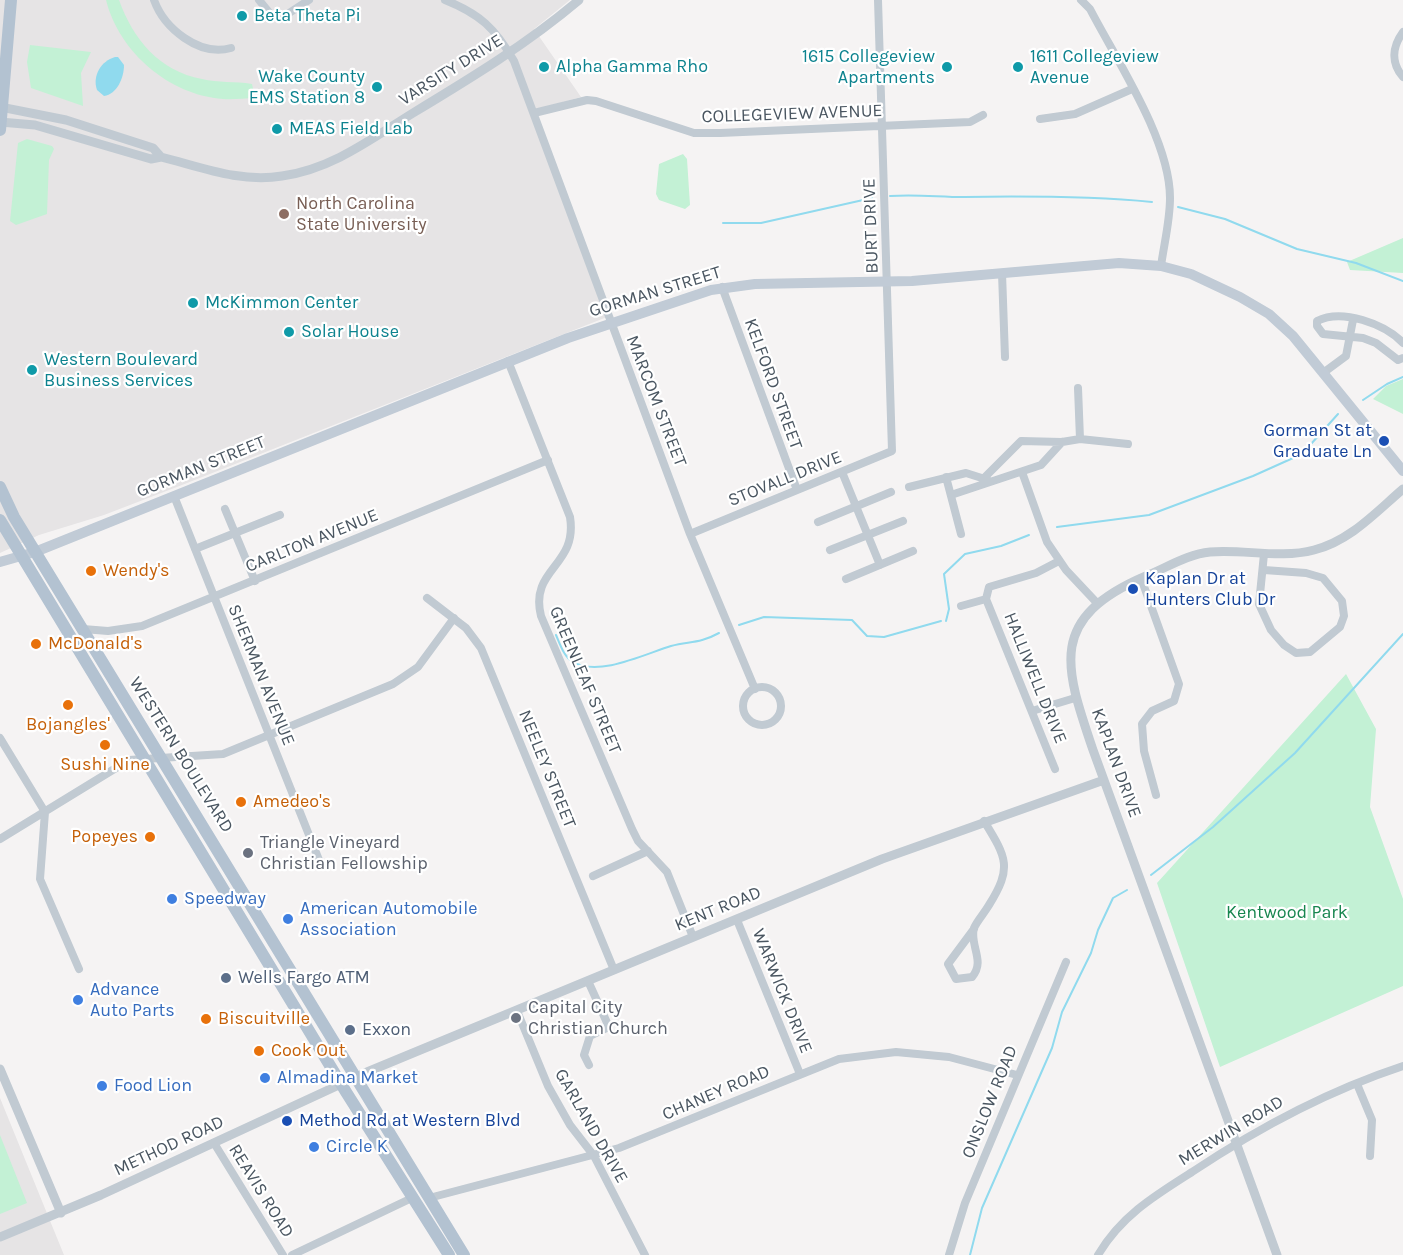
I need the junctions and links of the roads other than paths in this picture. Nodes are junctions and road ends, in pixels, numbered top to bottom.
1 (11, 0) edge
2 (154, 0) edge
3 (259, 0) edge
4 (309, 0) edge
5 (445, 0) edge
6 (579, 0) edge
7 (878, 0) edge
8 (1081, 0) edge
9 (1087, 0) edge
10 (466, 4) edge
11 (1090, 9) junction
12 (1403, 32) edge
13 (231, 48) dead end
14 (510, 54) junction
15 (1403, 77) edge
16 (1132, 89) junction
17 (1, 107) edge
18 (534, 113) junction
19 (983, 115) dead end
20 (1040, 119) dead end
21 (0, 122) edge
22 (882, 125) junction
23 (0, 130) edge
24 (161, 157) junction
25 (1161, 266) junction
26 (1002, 273) junction
27 (888, 282) junction
28 (722, 288) junction
29 (1353, 320) junction
30 (611, 322) junction
31 (1350, 336) junction
32 (1403, 343) edge
33 (1005, 357) dead end
34 (1403, 358) edge
35 (508, 362) junction
36 (1323, 373) junction
37 (1078, 388) dead end
38 (1080, 439) junction
39 (1062, 442) junction
40 (1128, 444) dead end
41 (892, 451) joint
42 (548, 460) junction
43 (1403, 471) edge
44 (842, 472) junction
45 (1022, 472) junction
46 (946, 477) junction
47 (985, 477) junction
48 (991, 483) junction
49 (0, 487) edge
50 (909, 488) dead end
51 (1403, 489) edge
52 (797, 490) junction
53 (891, 492) dead end
54 (951, 495) junction
55 (174, 496) junction
56 (856, 506) junction
57 (225, 509) dead end
58 (280, 515) dead end
59 (0, 520) edge
60 (903, 521) dead end
61 (818, 522) dead end
62 (236, 533) junction
63 (690, 534) junction
64 (961, 534) dead end
65 (867, 535) junction
66 (195, 549) junction
67 (830, 550) dead end
68 (913, 551) dead end
69 (35, 552) junction
70 (1264, 554) junction
71 (21, 557) junction
72 (1059, 561) junction
73 (0, 562) edge
74 (880, 565) junction
75 (0, 570) edge
76 (1264, 570) junction
77 (1141, 578) junction
78 (846, 579) dead end
79 (255, 581) junction
80 (214, 597) junction
81 (427, 598) dead end
82 (986, 599) junction
83 (1097, 603) junction
84 (961, 606) dead end
85 (454, 618) junction
86 (82, 629) junction
87 (755, 688) junction
88 (1075, 698) junction
89 (1032, 711) junction
90 (270, 737) junction
91 (0, 738) edge
92 (162, 758) junction
93 (144, 759) junction
94 (1055, 769) dead end
95 (1104, 780) junction
96 (1156, 795) dead end
97 (45, 811) junction
98 (984, 821) junction
99 (0, 838) edge
100 (648, 851) junction
101 (321, 865) dead end
102 (592, 876) dead end
103 (737, 920) junction
104 (974, 929) junction
105 (693, 938) junction
106 (1066, 962) dead end
107 (79, 969) dead end
108 (614, 970) junction
109 (588, 981) junction
110 (517, 1011) junction
111 (589, 1065) dead end
112 (1403, 1066) edge
113 (0, 1069) edge
114 (800, 1074) junction
115 (1017, 1075) junction
116 (349, 1081) junction
117 (1357, 1084) junction
118 (1236, 1142) junction
119 (214, 1143) junction
120 (594, 1155) junction
121 (1371, 1156) dead end
122 (414, 1197) junction
123 (429, 1198) junction
124 (61, 1213) junction
125 (0, 1237) edge
126 (283, 1255) edge
127 (292, 1255) edge
128 (449, 1255) edge
129 (464, 1255) edge
130 (645, 1255) edge
131 (949, 1255) edge
132 (1098, 1255) edge
133 (1277, 1255) edge

1 - 17 main road
2 - 13 street
3 - 4 street
5 - 10 street, MARCOM STREET
6 - 14 street, VARSITY DRIVE
7 - 22 street, BURT DRIVE
8 - 11 street
9 - 11 street
10 - 14 street, MARCOM STREET
11 - 16 street
12 - 15 street
14 - 18 street, MARCOM STREET
14 - 24 street, VARSITY DRIVE
16 - 20 street
16 - 25 street
17 - 21 main road
17 - 24 street, VARSITY DRIVE
18 - 22 street, COLLEGEVIEW AVENUE
18 - 30 street, MARCOM STREET
19 - 22 street, COLLEGEVIEW AVENUE
21 - 23 main road
21 - 24 street, VARSITY DRIVE
22 - 27 street, BURT DRIVE
25 - 26 main road, GORMAN STREET
25 - 36 main road, GORMAN STREET
26 - 27 main road, GORMAN STREET
26 - 33 street
27 - 28 main road, GORMAN STREET
27 - 41 street, BURT DRIVE
28 - 30 main road, GORMAN STREET
28 - 52 street, KELFORD STREET
29 - 31 street
29 - 31 street
29 - 32 street
30 - 35 main road, GORMAN STREET
30 - 63 street, MARCOM STREET
31 - 34 street
31 - 36 street
35 - 42 street, GREENLEAF STREET
35 - 55 main road, GORMAN STREET
36 - 43 main road, GORMAN STREET
37 - 38 street
38 - 39 street
38 - 40 street
39 - 45 street
39 - 47 street
41 - 44 street, STOVALL DRIVE
42 - 79 street, CARLTON AVENUE
42 - 100 street, GREENLEAF STREET
44 - 52 street, STOVALL DRIVE
44 - 56 street
45 - 48 street
45 - 72 street
46 - 47 street
46 - 50 street
46 - 54 street
47 - 48 street
48 - 54 street
49 - 69 main road, WESTERN BOULEVARD
51 - 70 street, KAPLAN DRIVE
52 - 63 street, STOVALL DRIVE
53 - 56 street
54 - 64 street
55 - 66 street, SHERMAN AVENUE
55 - 69 main road, GORMAN STREET
56 - 61 street
56 - 65 street
57 - 62 street
58 - 62 street
59 - 71 main road, WESTERN BOULEVARD
60 - 65 street
62 - 66 street
62 - 79 street
63 - 87 street, MARCOM STREET
65 - 67 street
65 - 74 street
66 - 80 street, SHERMAN AVENUE
68 - 74 street
69 - 71 main road, GORMAN STREET
69 - 86 main road, WESTERN BOULEVARD
70 - 76 street
70 - 77 street, KAPLAN DRIVE
71 - 73 main road, GORMAN STREET
71 - 75 main road, GORMAN STREET
71 - 93 main road, WESTERN BOULEVARD
72 - 82 street
72 - 83 street
74 - 78 street
76 - 76 street
77 - 83 street, KAPLAN DRIVE
77 - 96 street
79 - 80 street, CARLTON AVENUE
80 - 86 street, CARLTON AVENUE
80 - 90 street, SHERMAN AVENUE
81 - 85 street, NEELEY STREET
82 - 84 street
82 - 89 street, HALLIWELL DRIVE
83 - 88 street, KAPLAN DRIVE
85 - 90 street
85 - 108 street, NEELEY STREET
86 - 92 main road, WESTERN BOULEVARD
87 - 87 street
88 - 89 street
88 - 95 street, KAPLAN DRIVE
89 - 94 street, HALLIWELL DRIVE
90 - 92 street
90 - 101 street, SHERMAN AVENUE
91 - 97 street
92 - 93 street
92 - 116 main road, WESTERN BOULEVARD
93 - 97 street
93 - 116 main road, WESTERN BOULEVARD
95 - 98 street, KENT ROAD
95 - 118 street, KAPLAN DRIVE
97 - 99 street
97 - 107 street
98 - 103 street, KENT ROAD
98 - 104 street
100 - 102 street
100 - 105 street, GREENLEAF STREET
103 - 105 street, KENT ROAD
103 - 114 street, WARWICK DRIVE
104 - 104 street
105 - 108 street, KENT ROAD
106 - 115 street, ONSLOW ROAD
108 - 109 street, KENT ROAD
109 - 110 street, KENT ROAD
109 - 111 street
110 - 116 street, KENT ROAD
110 - 120 street, GARLAND DRIVE
112 - 117 street, MERWIN ROAD
113 - 124 street
114 - 115 street, CHANEY ROAD
114 - 120 street, CHANEY ROAD
115 - 131 street, ONSLOW ROAD
116 - 119 street, METHOD ROAD
116 - 122 main road, WESTERN BOULEVARD
116 - 123 main road, WESTERN BOULEVARD
117 - 118 street, MERWIN ROAD
117 - 121 street
118 - 132 street, MERWIN ROAD
118 - 133 street, KAPLAN DRIVE
119 - 124 street, METHOD ROAD
119 - 126 street, REAVIS ROAD
120 - 123 street, CHANEY ROAD
120 - 130 street, GARLAND DRIVE
122 - 127 street
122 - 128 main road, WESTERN BOULEVARD
123 - 129 main road, WESTERN BOULEVARD
124 - 125 street, METHOD ROAD

